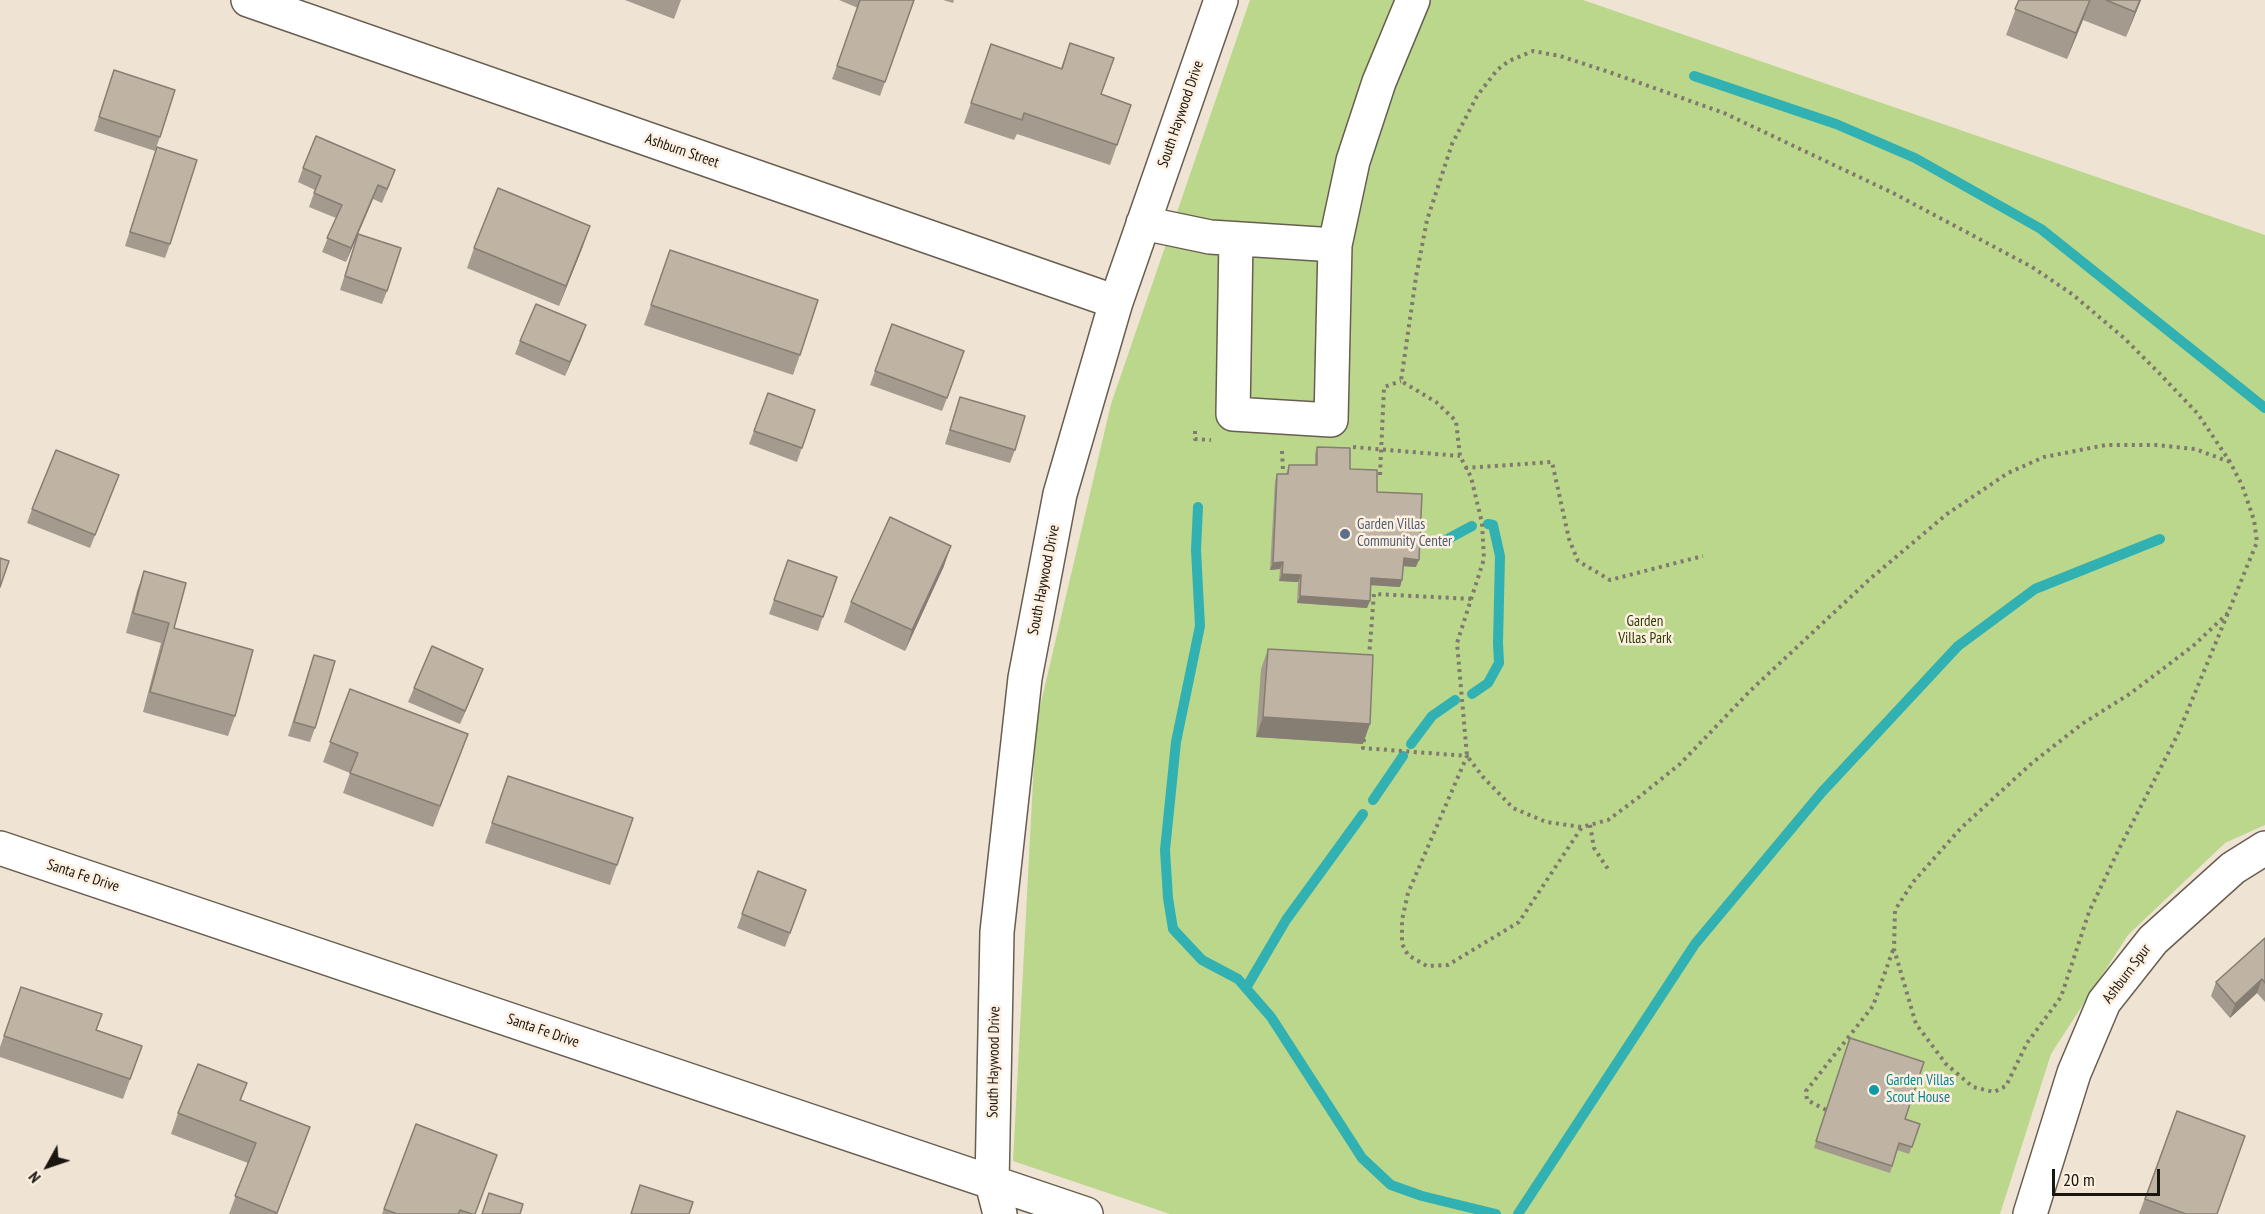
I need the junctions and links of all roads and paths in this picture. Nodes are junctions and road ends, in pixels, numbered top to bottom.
1 (248, 0) edge
2 (1221, 0) edge
3 (1413, 0) edge
4 (1143, 223) junction
5 (1236, 239) junction
6 (1335, 245) junction
7 (1116, 302) junction
8 (1401, 381) junction
9 (2230, 462) junction
10 (1466, 468) junction
11 (1380, 475) edge
12 (1703, 556) dead end
13 (1473, 599) junction
14 (2228, 613) junction
15 (1369, 665) edge
16 (1364, 736) edge
17 (1467, 756) junction
18 (1590, 825) junction
19 (1582, 827) junction
20 (0, 848) edge
21 (2265, 848) edge
22 (1610, 872) dead end
23 (1894, 949) junction
24 (1826, 1110) edge
25 (996, 1198) edge
26 (1086, 1214) edge
27 (2030, 1214) edge

1 - 7 street, Ashburn Street
2 - 4 street, South Haywood Drive
3 - 6 street
4 - 5 street
4 - 7 street, South Haywood Drive
5 - 6 street
5 - 6 street
7 - 25 street, South Haywood Drive
8 - 9 path
8 - 10 path
8 - 11 path
9 - 14 path
9 - 18 path
10 - 12 path
10 - 13 path
13 - 15 path
13 - 17 path
14 - 23 path
14 - 23 path
16 - 17 path
17 - 19 path
17 - 19 path
18 - 19 path
18 - 22 path
20 - 25 street, Santa Fe Drive
21 - 27 street, Ashburn Spur
23 - 24 path
25 - 26 street, Santa Fe Drive

